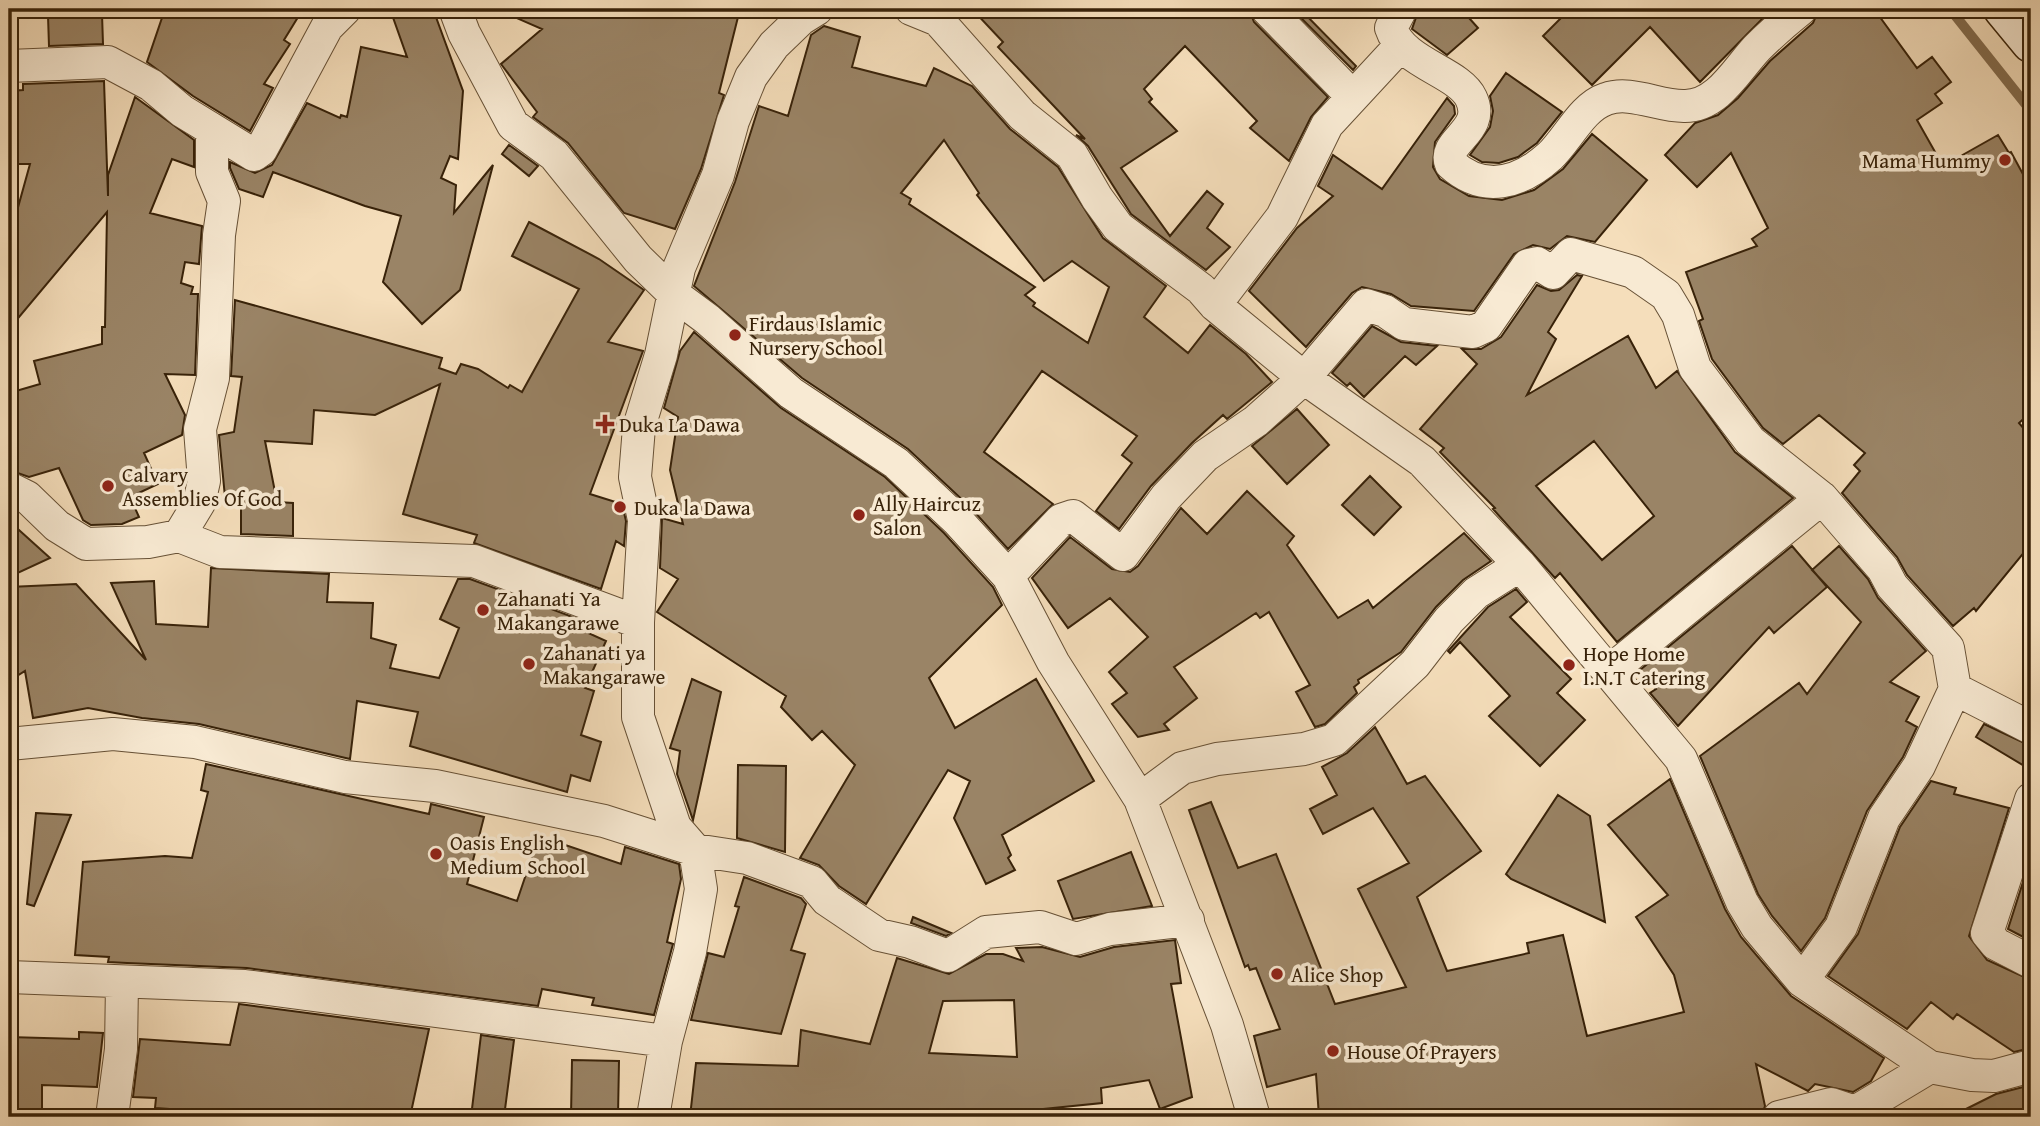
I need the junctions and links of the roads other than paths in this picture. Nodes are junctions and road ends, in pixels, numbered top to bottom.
1 (345, 9) edge
2 (455, 9) edge
3 (1267, 9) edge
4 (1401, 9) edge
5 (1801, 9) edge
6 (2003, 9) edge
7 (797, 12) edge
8 (933, 12) edge
9 (2031, 43) edge
10 (1401, 45) junction
11 (9, 66) edge
12 (1352, 96) junction
13 (212, 131) junction
14 (676, 296) junction
15 (1215, 305) junction
16 (1304, 378) junction
17 (9, 488) edge
18 (1822, 498) junction
19 (179, 536) junction
20 (1520, 565) junction
21 (1008, 576) junction
22 (638, 622) junction
23 (1610, 671) junction
24 (1955, 689) junction
25 (2031, 728) edge
26 (9, 744) edge
27 (1140, 799) junction
28 (2031, 799) edge
29 (695, 850) junction
30 (1188, 920) junction
31 (2031, 962) edge
32 (9, 977) edge
33 (1802, 981) junction
34 (122, 983) junction
35 (666, 1041) junction
36 (2031, 1066) edge
37 (1930, 1067) junction
38 (113, 1117) edge
39 (653, 1117) edge
40 (1254, 1117) edge
41 (1779, 1117) edge

1 - 13 street
2 - 14 street
3 - 12 street
4 - 10 street
5 - 10 street
6 - 9 street
7 - 14 street
8 - 15 street
10 - 12 street
11 - 13 street
12 - 15 street
13 - 19 street
14 - 21 street
14 - 22 street
15 - 16 street
16 - 18 street
16 - 20 street
16 - 21 street
17 - 19 street
18 - 23 street
18 - 24 street
19 - 22 street
20 - 23 street
20 - 27 street
21 - 27 street
22 - 29 street
23 - 33 street
24 - 25 street
24 - 33 street
26 - 29 street
27 - 30 street
28 - 31 street
29 - 30 street
29 - 35 street
30 - 40 street
32 - 34 street
33 - 37 street
34 - 35 street
34 - 38 street
35 - 39 street
36 - 37 street
37 - 41 street

